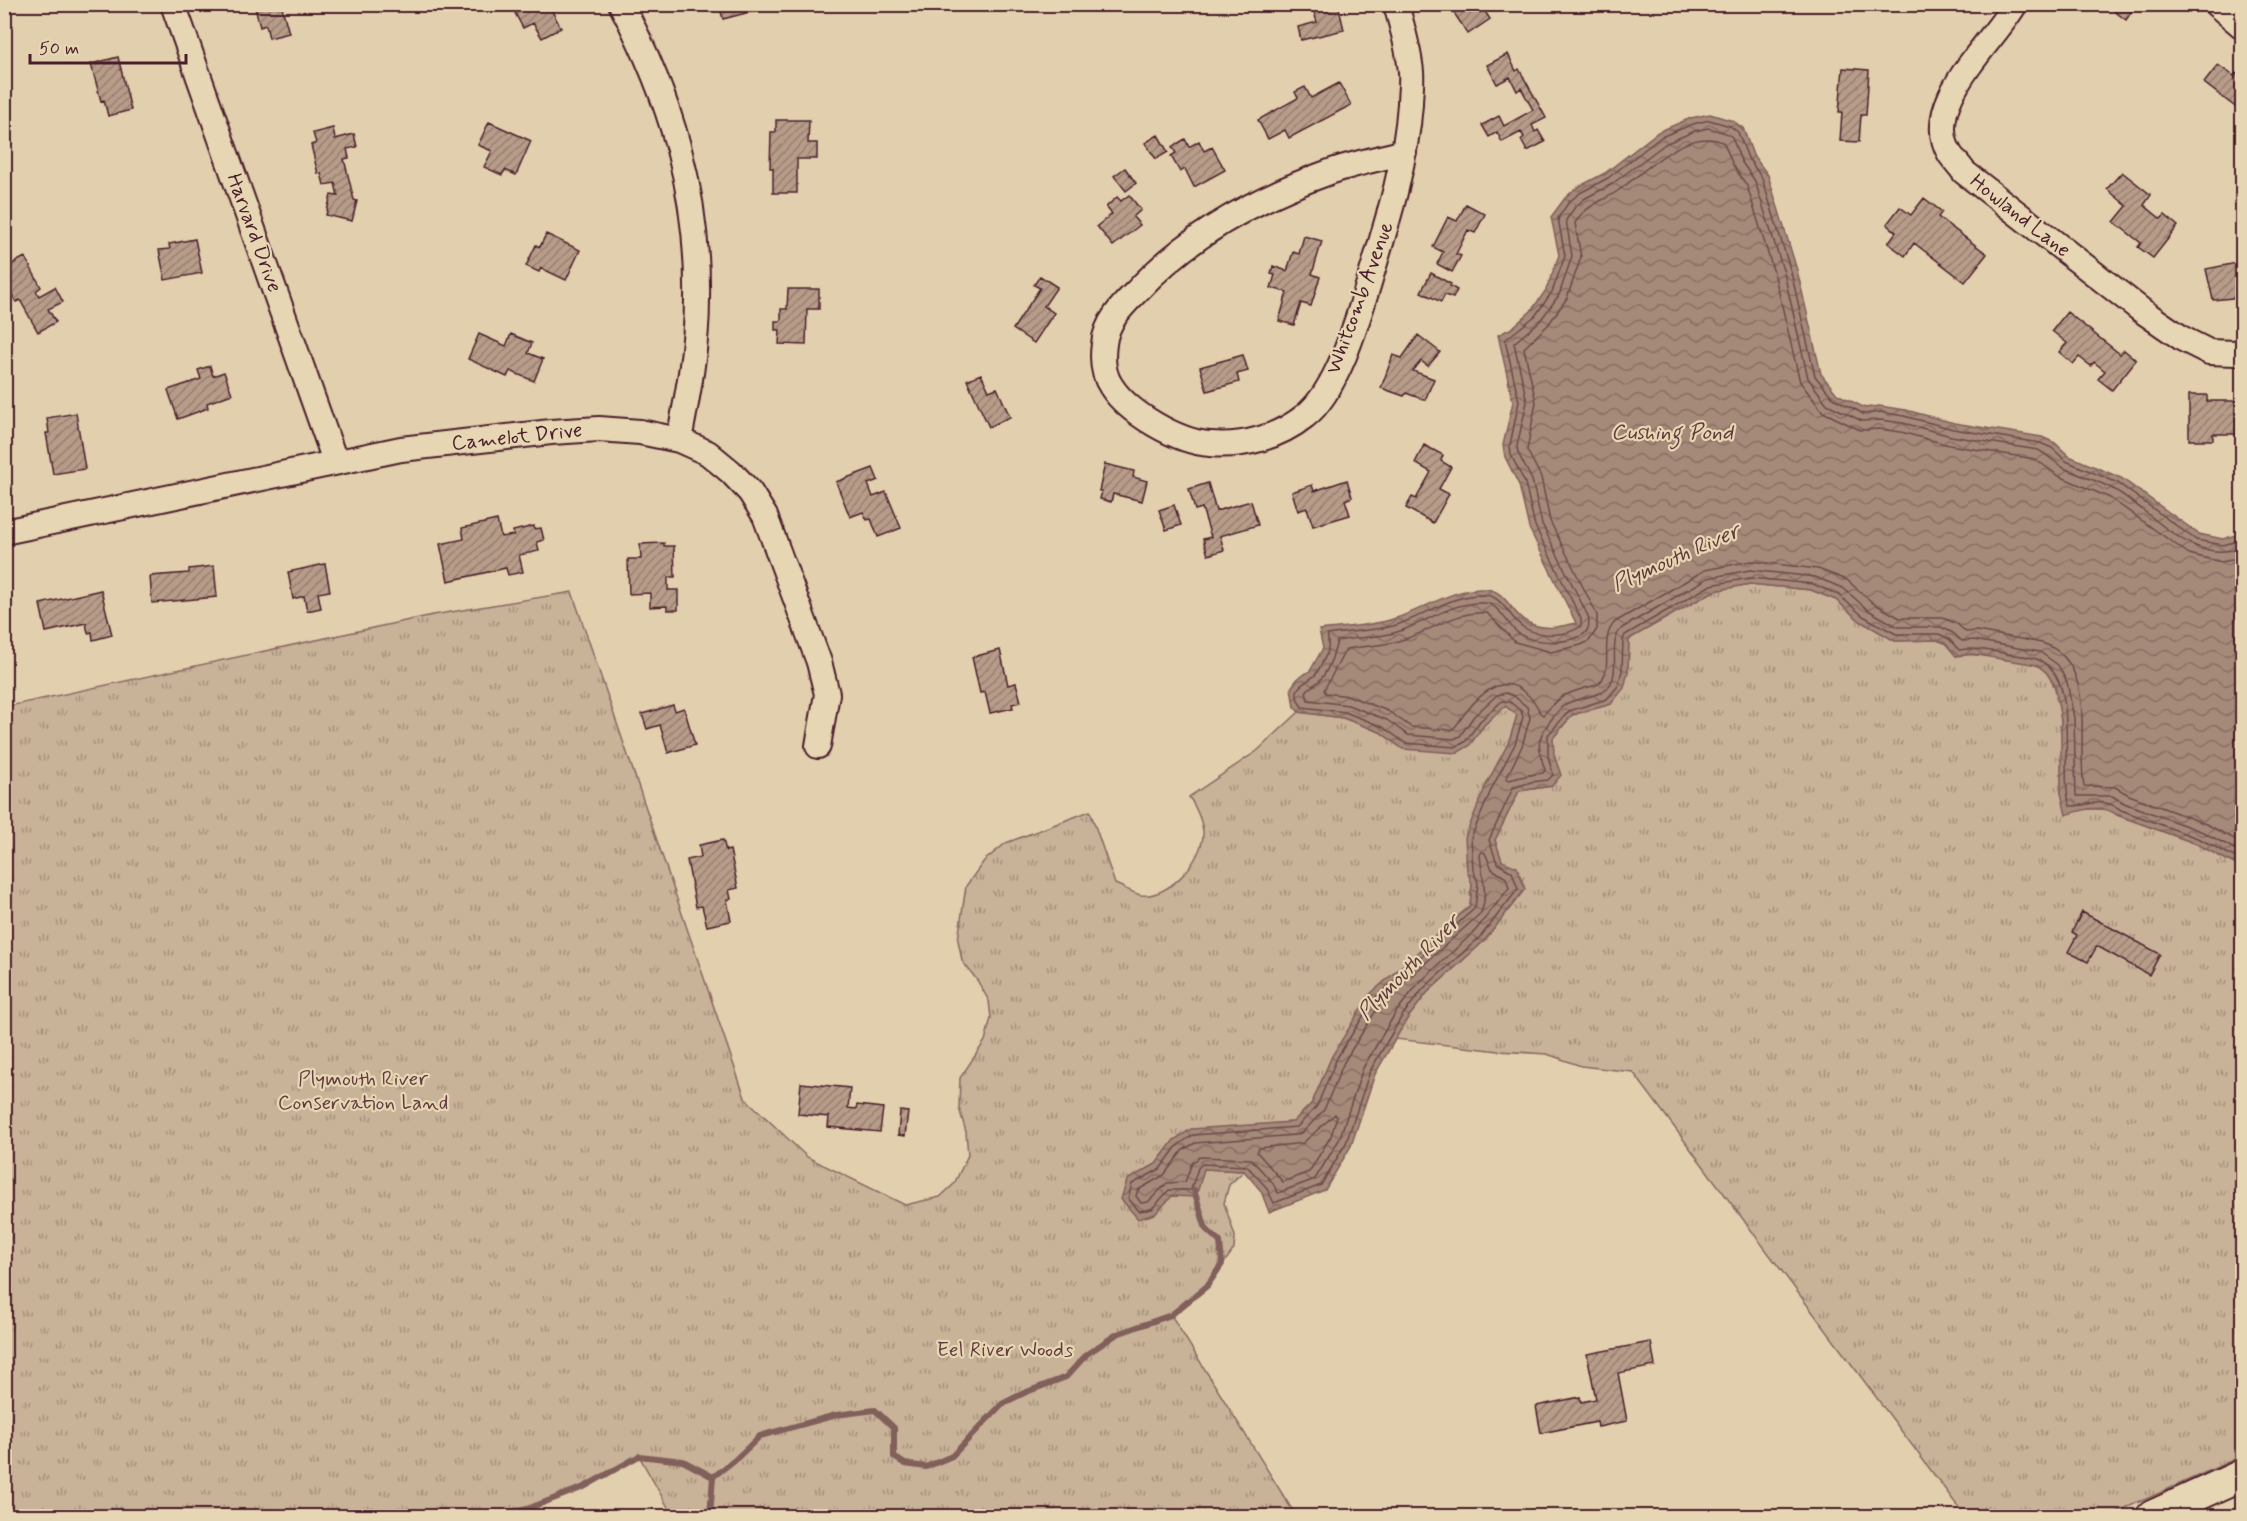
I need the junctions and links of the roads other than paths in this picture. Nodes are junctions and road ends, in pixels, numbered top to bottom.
1 (173, 4) edge
2 (621, 4) edge
3 (1396, 4) edge
4 (2015, 4) edge
5 (2216, 4) edge
6 (2242, 26) edge
7 (1404, 152) junction
8 (2242, 351) edge
9 (679, 440) junction
10 (335, 461) junction
11 (4, 532) edge
12 (818, 746) dead end
13 (2242, 1475) edge
14 (2152, 1516) edge

1 - 10 street, Harvard Drive
2 - 9 street
3 - 7 street, Whitcomb Avenue
4 - 8 street, Howland Lane
5 - 6 street
7 - 7 street, Whitcomb Avenue
9 - 10 street, Camelot Drive
9 - 12 street, Camelot Drive
10 - 11 street, Camelot Drive
13 - 14 street

